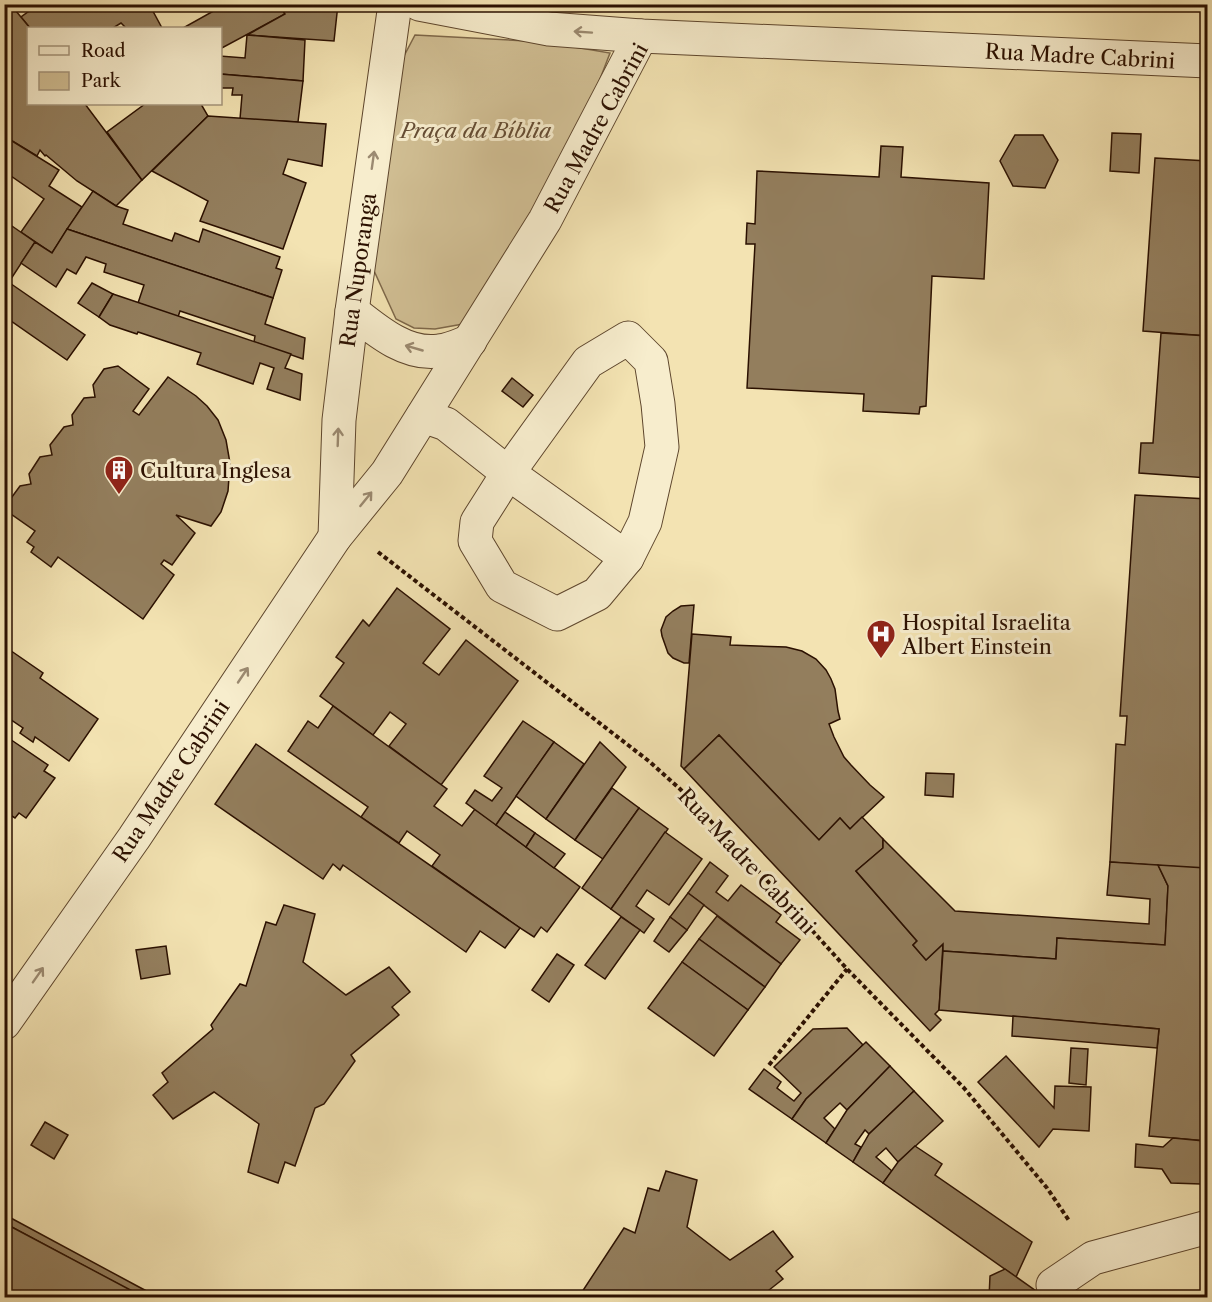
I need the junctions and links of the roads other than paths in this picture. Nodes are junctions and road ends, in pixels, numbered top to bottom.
1 (395, 4) edge
2 (419, 4) edge
3 (641, 36) junction
4 (1208, 62) edge
5 (352, 311) junction
6 (470, 341) junction
7 (423, 416) junction
8 (508, 473) junction
9 (335, 537) junction
10 (627, 558) junction
11 (4, 1023) edge
12 (1208, 1227) edge
13 (1053, 1285) dead end

5 -> 1 street, Rua Nuporanga
3 -> 2 street
3 - 4 street, Rua Madre Cabrini
3 - 6 street, Rua Madre Cabrini
6 -> 5 street
9 -> 5 street, Rua Nuporanga
6 - 7 street, Rua Madre Cabrini
7 - 8 street
9 -> 7 street, Rua Madre Cabrini
8 - 10 street
8 - 10 street
8 - 10 street
11 -> 9 street, Rua Madre Cabrini
12 - 13 street

